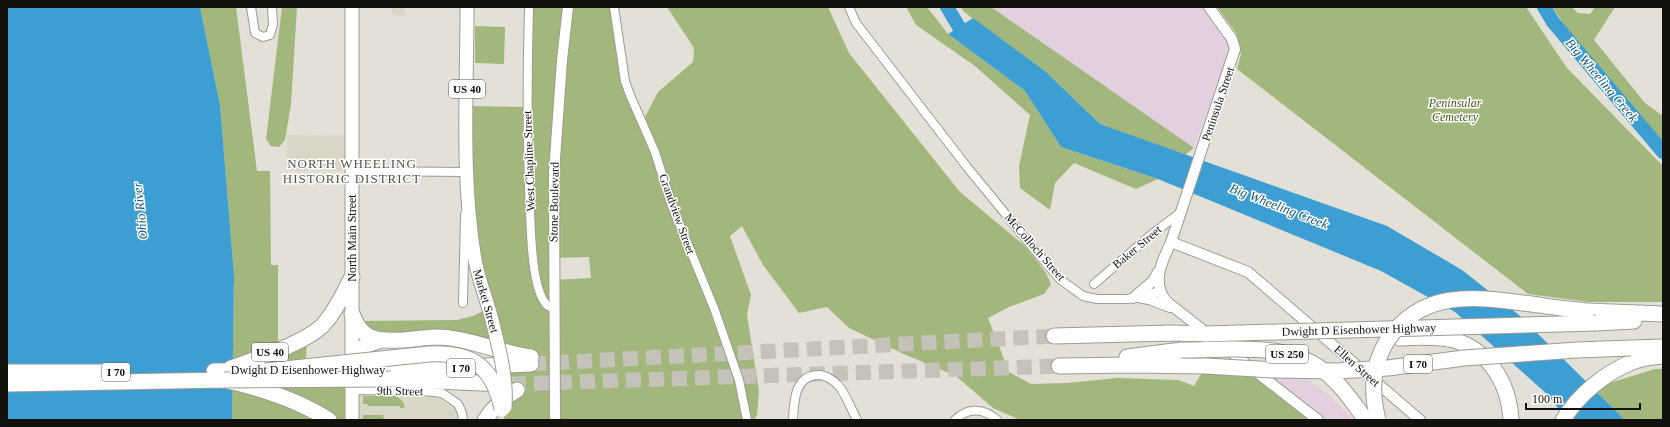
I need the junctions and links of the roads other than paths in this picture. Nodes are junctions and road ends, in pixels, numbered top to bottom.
1 (251, 7) edge
2 (272, 7) edge
3 (352, 7) edge
4 (467, 7) edge
5 (529, 7) edge
6 (568, 7) edge
7 (614, 7) edge
8 (849, 7) edge
9 (1209, 7) edge
10 (352, 171) junction
11 (467, 176) junction
12 (1182, 208) junction
13 (1171, 242) junction
14 (1158, 272) junction
15 (352, 277) junction
16 (1094, 284) dead end
17 (1161, 291) junction
18 (1135, 297) junction
19 (463, 303) dead end
20 (554, 308) junction
21 (1176, 309) junction
22 (352, 314) junction
23 (1663, 314) edge
24 (1663, 320) edge
25 (1205, 334) junction
26 (1054, 336) tunnel mouth
27 (385, 340) junction
28 (1663, 347) edge
29 (1663, 356) edge
30 (352, 360) junction
31 (1059, 366) joint
32 (7, 372) edge
33 (265, 372) junction
34 (391, 374) junction
35 (224, 375) junction
36 (7, 384) edge
37 (352, 390) junction
38 (503, 414) edge
39 (1316, 419) edge
40 (329, 420) edge
41 (352, 420) edge
42 (463, 420) edge
43 (485, 420) edge
44 (555, 420) edge
45 (747, 420) edge
46 (793, 420) edge
47 (857, 420) edge
48 (955, 420) edge
49 (998, 420) edge
50 (1366, 420) edge
51 (1378, 420) edge
52 (1420, 420) edge
53 (1511, 420) edge
54 (1563, 420) edge

1 - 2 street
3 - 10 main road, North Main Street / US 40
4 - 11 main road, Market Street / US 40
5 - 20 street, West Chapline Street
6 - 20 street, Stone Boulevard
7 - 45 street, Grandview Street
8 - 18 street, McColloch Street
9 - 12 street, Peninsula Street
10 - 11 street
10 - 15 main road, North Main Street / US 40
11 - 19 street, Market Street
11 - 38 main road, Market Street / US 40, bridge
12 - 13 street, Peninsula Street
12 - 16 street, Baker Street
13 - 14 street, Peninsula Street
13 - 52 street, Ellen Street
14 - 17 street
14 - 18 street, Peninsula Street
15 - 22 main road, North Main Street
15 - 35 highway, US 40
17 - 18 street, McColloch Street
17 - 21 street
18 - 21 street
20 - 44 street, Stone Boulevard
21 - 39 street
22 - 27 highway
22 - 30 main road, North Main Street
23 - 51 highway, bridge
24 - 25 highway, Dwight D Eisenhower Highway, bridge
25 - 26 highway, Dwight D Eisenhower Highway
25 - 53 highway, US 250, bridge
27 - 30 highway
27 - 34 highway, I 70
28 - 31 highway, I 70, bridge
29 - 54 highway
30 - 37 main road, North Main Street
31 - 50 highway, US 250, bridge
32 - 35 highway, I 70
33 - 34 highway, Dwight D Eisenhower Highway / I 70, bridge
33 - 35 highway, Dwight D Eisenhower Highway / I 70
33 - 38 highway, bridge
34 - 35 highway, Dwight D Eisenhower Highway / I 70, bridge
34 - 43 highway, I 70
35 - 36 highway, I 70
35 - 40 highway, bridge
37 - 41 main road, North Main Street
37 - 42 street, 9th Street
46 - 47 street
48 - 49 street

